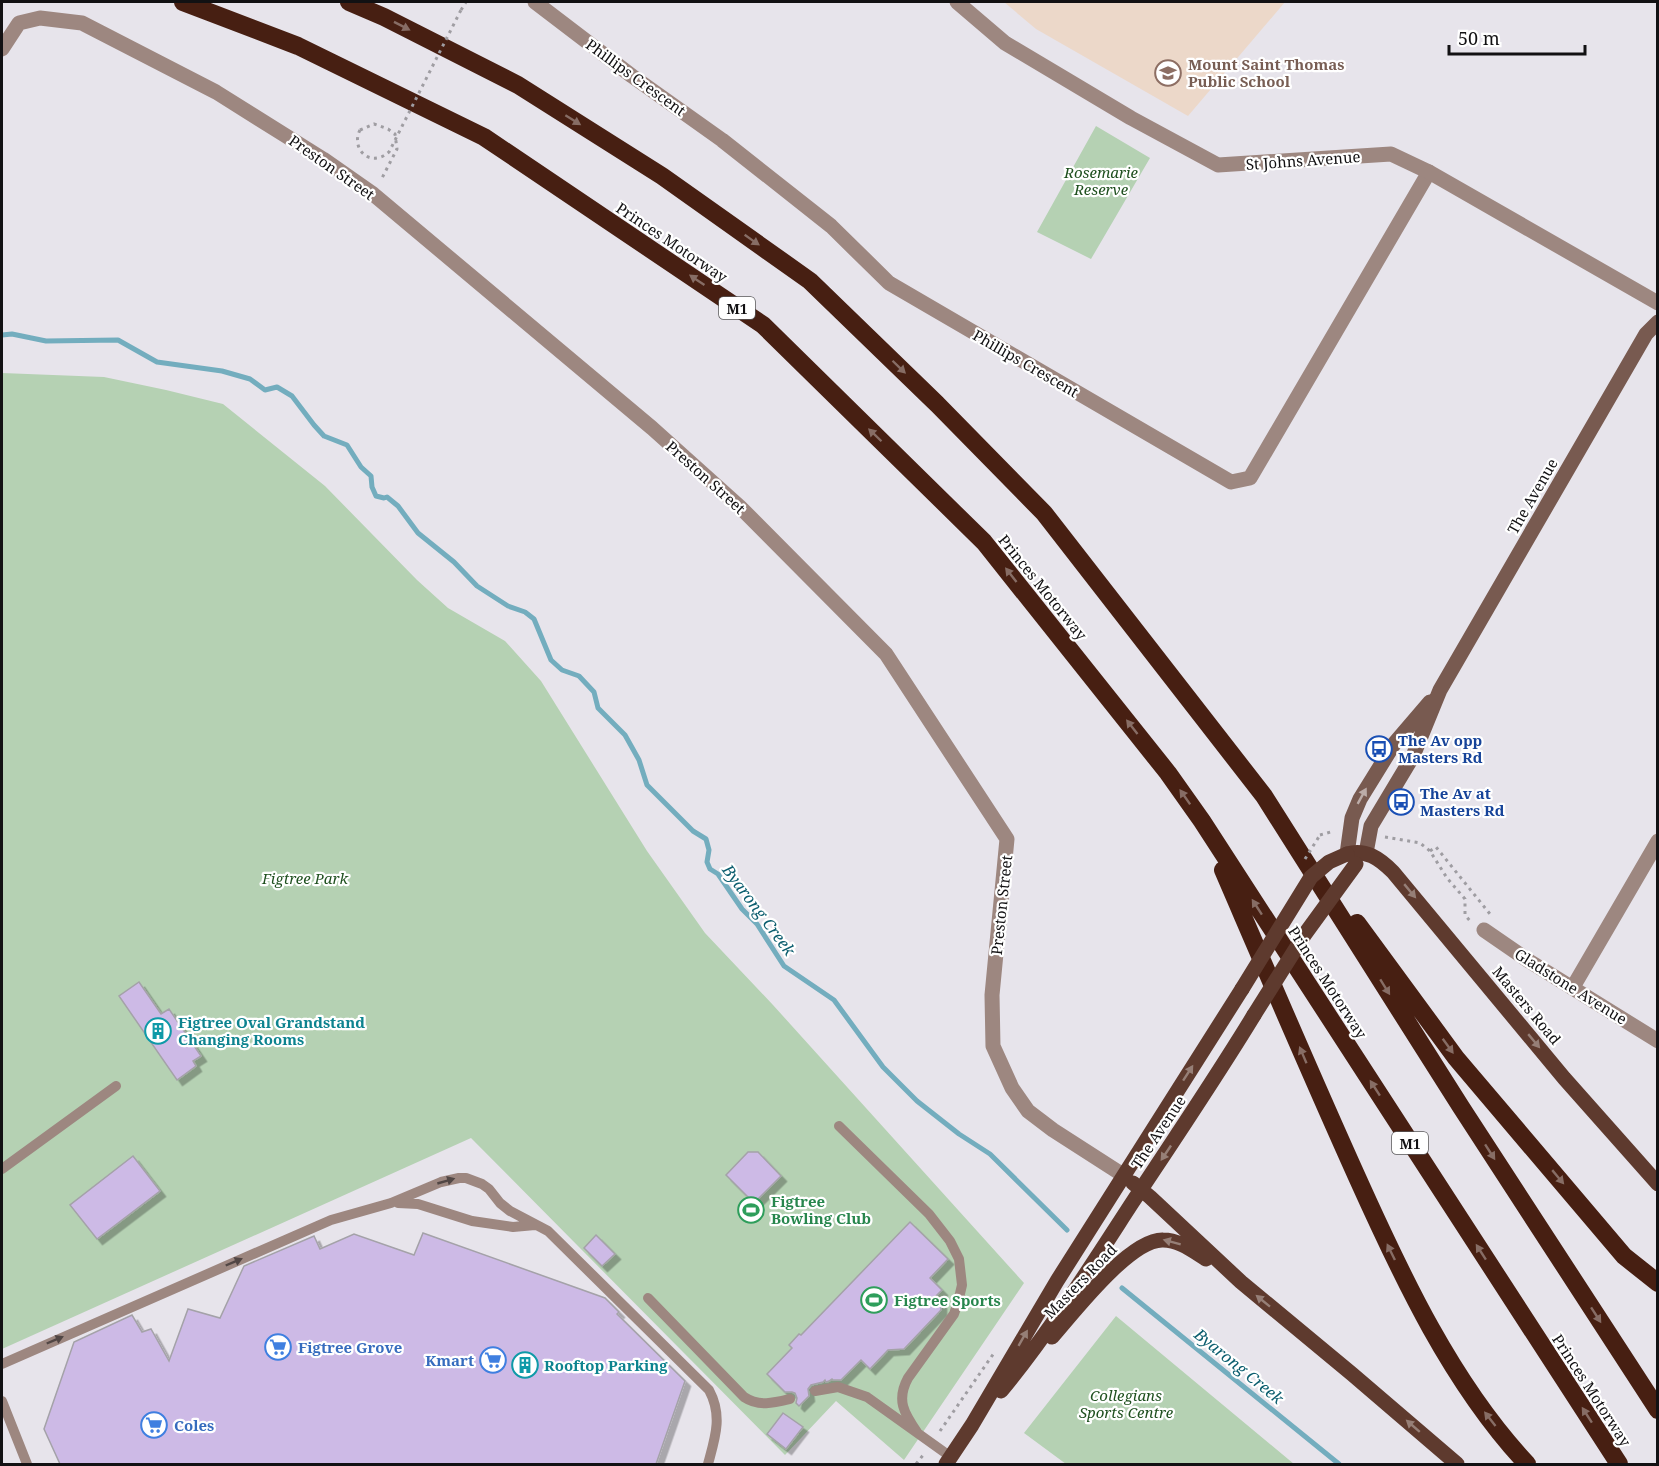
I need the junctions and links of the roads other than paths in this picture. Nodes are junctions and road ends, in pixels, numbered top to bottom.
1 (183, 2) edge
2 (349, 2) edge
3 (535, 2) edge
4 (957, 2) edge
5 (2, 49) edge
6 (1429, 171) junction
7 (1658, 303) edge
8 (1658, 322) edge
9 (1440, 690) junction
10 (1264, 796) junction
11 (1202, 821) junction
12 (1658, 842) edge
13 (1353, 855) junction
14 (1484, 930) road end
15 (1573, 987) junction
16 (1658, 1041) edge
17 (116, 1086) dead end
18 (839, 1126) dead end
19 (2, 1170) edge
20 (1123, 1175) junction
21 (1658, 1184) edge
22 (1142, 1189) junction
23 (391, 1203) junction
24 (538, 1225) junction
25 (1240, 1282) junction
26 (1658, 1283) edge
27 (648, 1298) dead end
28 (2, 1364) edge
29 (815, 1391) dead end
30 (790, 1399) dead end
31 (2, 1401) edge
32 (1658, 1410) edge
33 (972, 1425) junction
34 (917, 1432) junction
35 (948, 1461) edge
36 (27, 1464) edge
37 (708, 1464) edge
38 (1457, 1464) edge
39 (1527, 1464) edge
40 (1619, 1464) edge

11 -> 1 highway, Princes Motorway / M1
2 -> 10 highway
3 - 6 street, Phillips Crescent
4 - 6 street, St Johns Avenue
5 - 20 street, Preston Street
6 - 7 street, St Johns Avenue
8 - 9 main road, The Avenue
9 - 13 main road, The Avenue
13 -> 9 main road, The Avenue
10 -> 26 highway
10 -> 32 highway
39 -> 11 highway
40 -> 11 highway, Princes Motorway / M1
12 - 15 street
20 -> 13 main road, The Avenue, bridge
13 -> 21 main road, Masters Road
13 -> 22 main road, The Avenue, bridge
14 - 15 street, Gladstone Avenue
15 - 16 street, Gladstone Avenue
17 - 19 lane
18 - 34 lane
20 - 22 main road, Masters Road
33 -> 20 main road, The Avenue
22 - 25 main road, Masters Road
22 - 33 main road, The Avenue
23 - 24 lane
23 -> 24 lane
28 -> 23 lane
24 - 37 lane
25 -> 33 main road, Masters Road
38 -> 25 main road, Masters Road
27 - 30 lane
29 - 34 lane
31 - 36 lane
33 - 35 main road, The Avenue
34 - 35 lane

